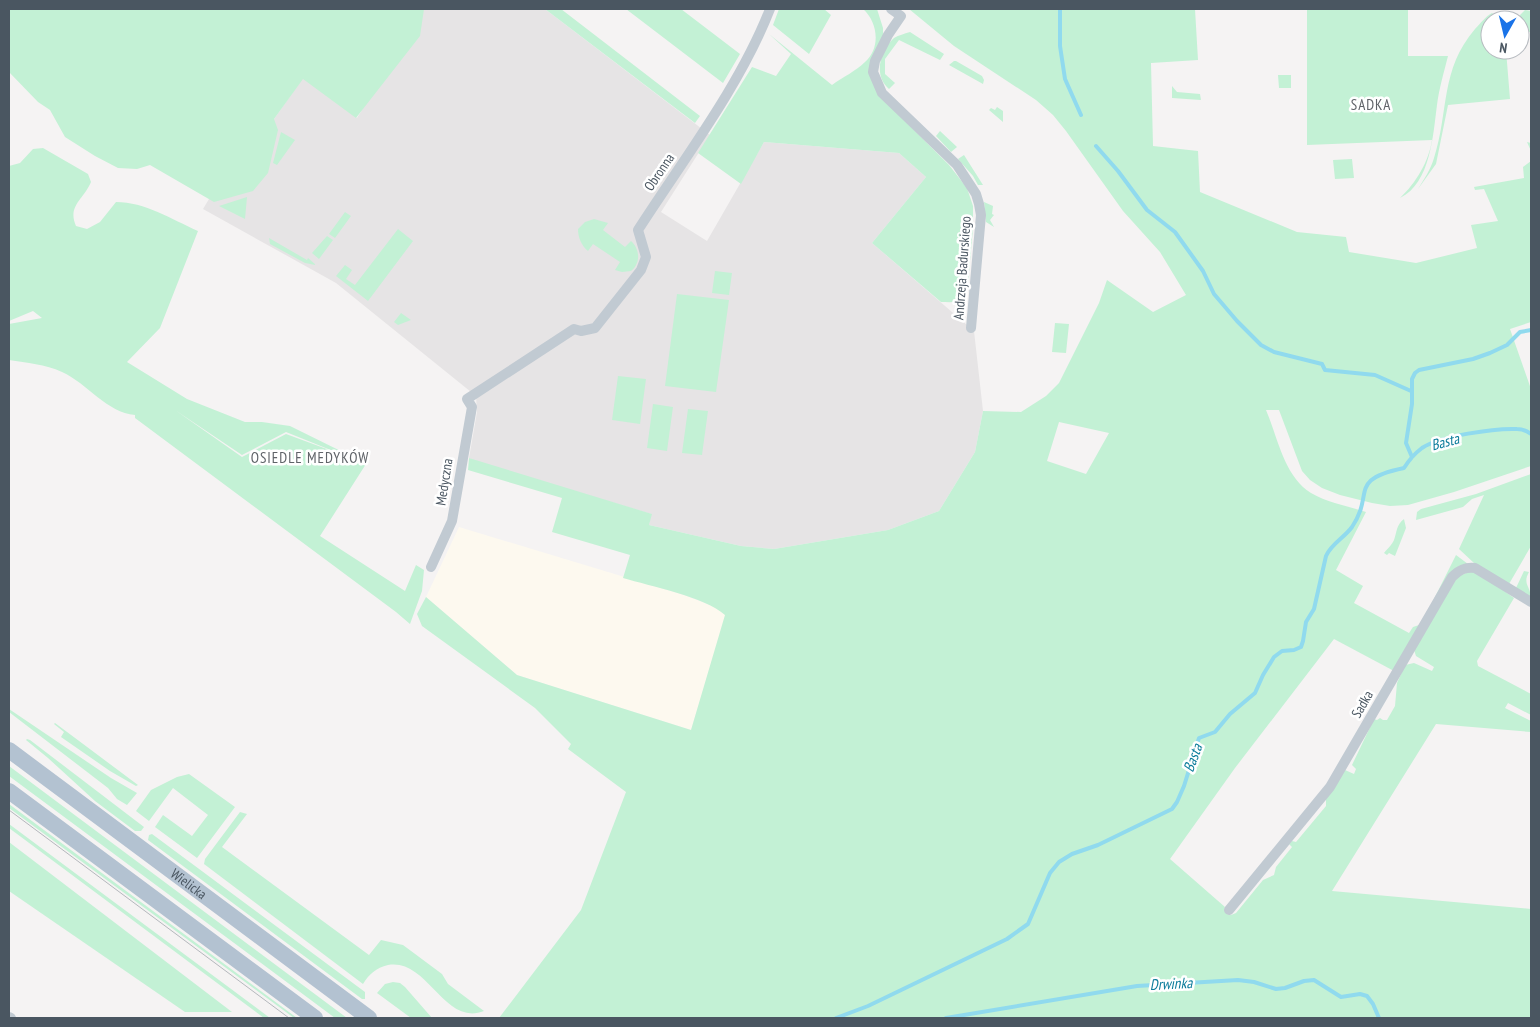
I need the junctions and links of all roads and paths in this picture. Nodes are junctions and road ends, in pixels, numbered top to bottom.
1 (770, 9) edge
2 (891, 9) edge
3 (971, 328) dead end
4 (467, 399) joint
5 (431, 567) dead end
6 (1531, 602) edge
7 (9, 750) edge
8 (9, 791) edge
9 (1229, 910) dead end
10 (315, 1018) edge
11 (369, 1018) edge

1 - 4 street, Obronna
2 - 3 street, Andrzeja Badurskiego
4 - 5 street, Medyczna
6 - 9 street, Sadka
7 - 11 main road, Wielicka
8 - 10 main road

